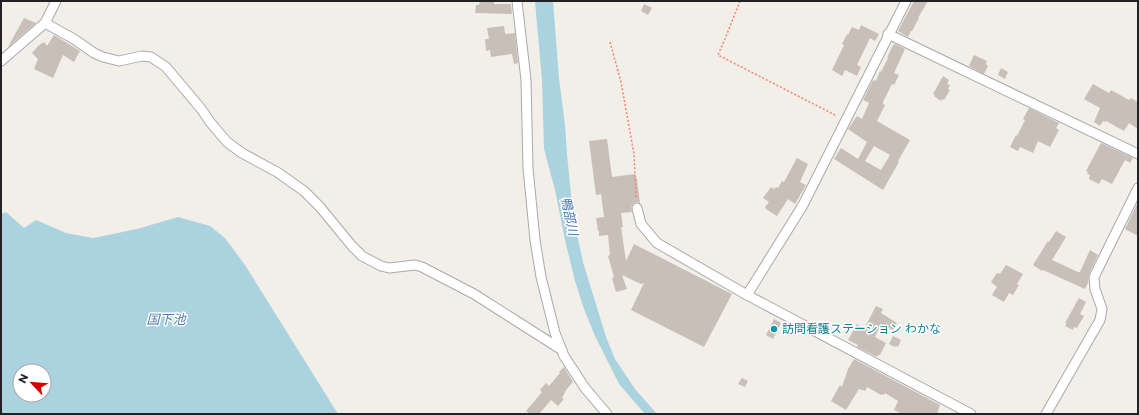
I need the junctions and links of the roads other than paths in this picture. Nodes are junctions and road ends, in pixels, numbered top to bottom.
1 (56, 1) edge
2 (517, 1) edge
3 (906, 1) edge
4 (44, 23) junction
5 (888, 34) junction
6 (1, 62) edge
7 (1138, 154) edge
8 (1138, 188) edge
9 (637, 208) road end
10 (747, 295) junction
11 (562, 350) junction
12 (607, 414) edge
13 (971, 414) edge
14 (1046, 414) edge

1 - 4 street
2 - 11 street
3 - 5 street
4 - 6 street
4 - 11 street
5 - 7 street
5 - 10 street
8 - 14 street
9 - 10 street
10 - 13 street
11 - 12 street

